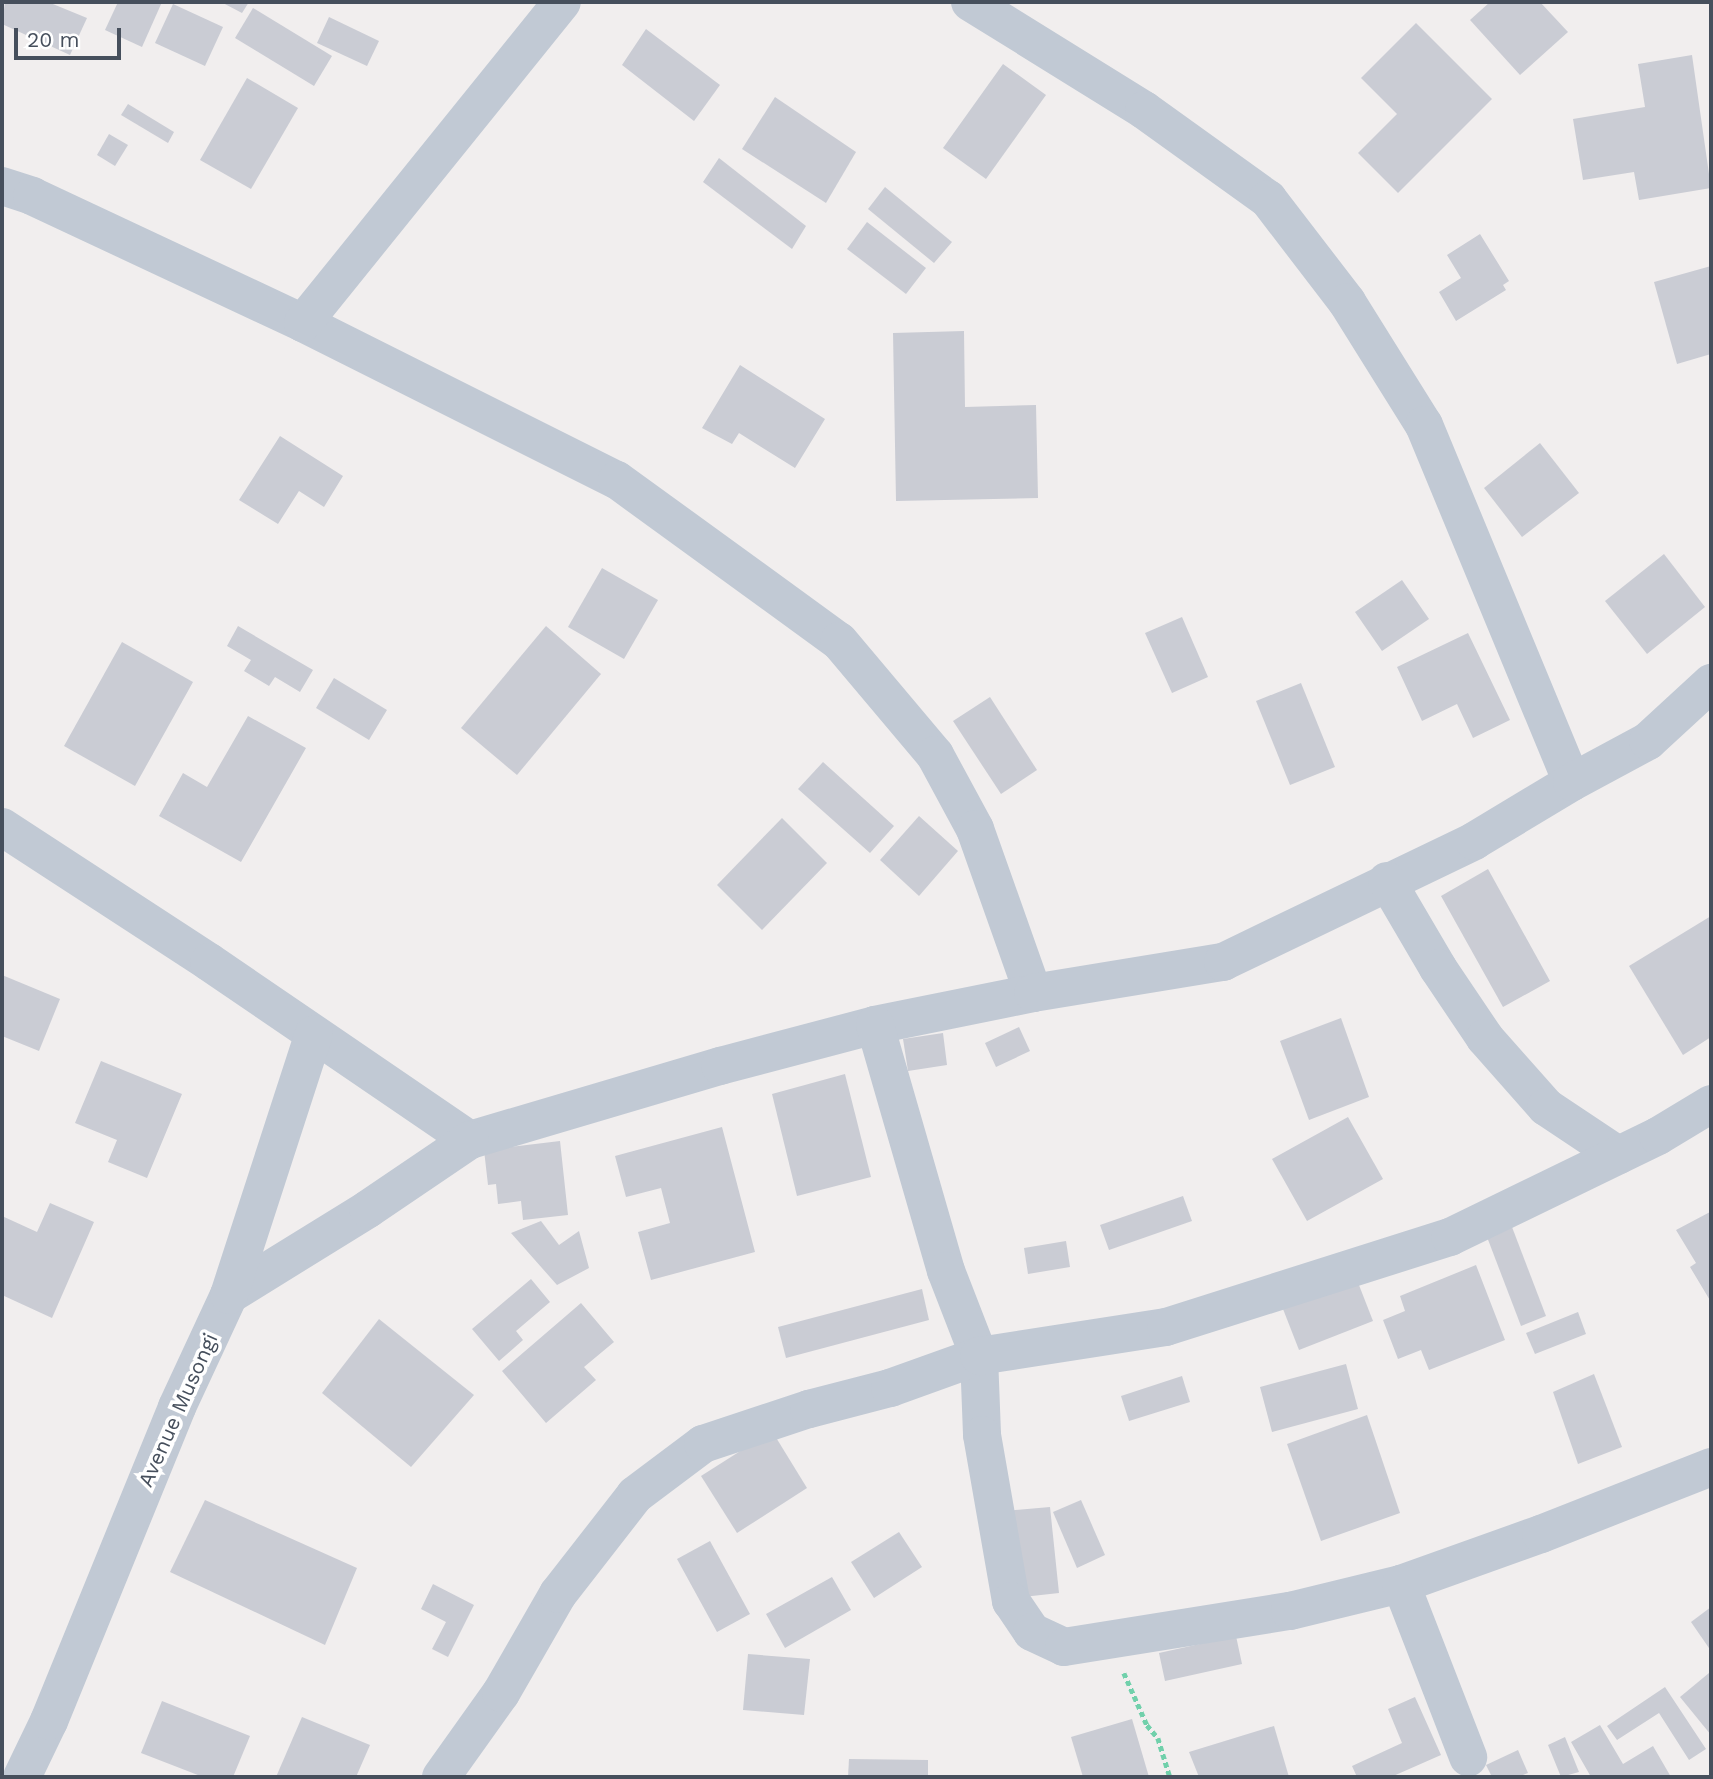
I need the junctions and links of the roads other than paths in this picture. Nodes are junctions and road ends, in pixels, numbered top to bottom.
1 (562, 2) edge
2 (971, 2) edge
3 (2, 186) edge
4 (303, 323) junction
5 (1711, 683) edge
6 (1572, 782) junction
7 (2, 827) edge
8 (1387, 881) junction
9 (1032, 993) junction
10 (875, 1025) junction
11 (314, 1034) junction
12 (1711, 1104) edge
13 (470, 1140) junction
14 (1618, 1155) junction
15 (229, 1295) junction
16 (979, 1356) junction
17 (1711, 1467) edge
18 (1401, 1584) junction
19 (1468, 1757) dead end
20 (22, 1777) edge
21 (441, 1777) edge

1 - 4 street
2 - 6 street
3 - 4 street
4 - 9 street
5 - 6 street
6 - 8 street
7 - 11 street
8 - 9 street
8 - 14 street
9 - 10 street
10 - 13 street
10 - 16 street
11 - 13 street
11 - 15 street, Avenue Musongi
12 - 14 street
13 - 15 street
14 - 16 street
15 - 20 street, Avenue Musongi
16 - 18 street
16 - 21 street
17 - 18 street
18 - 19 street

